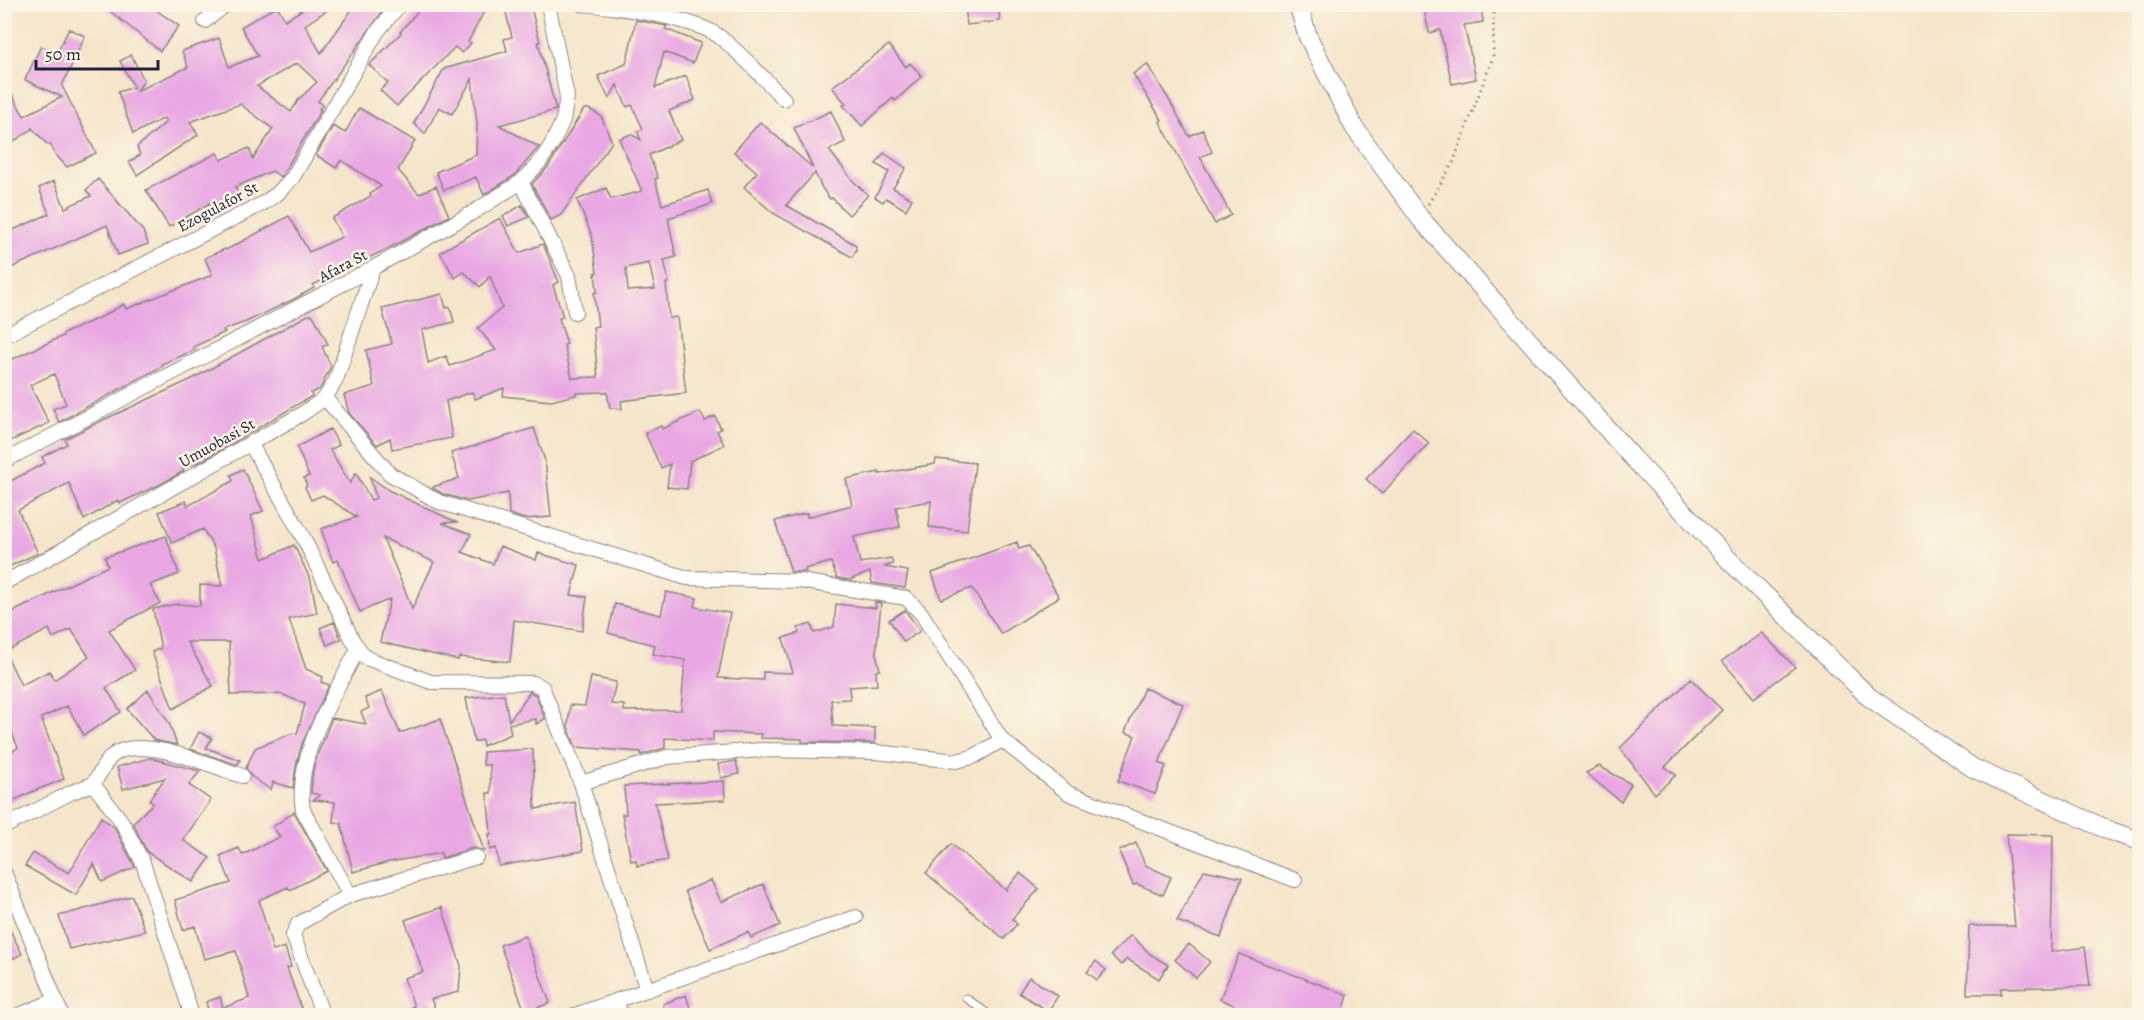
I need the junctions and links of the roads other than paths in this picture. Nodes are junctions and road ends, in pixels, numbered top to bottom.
1 (227, 4) edge
2 (400, 4) edge
3 (548, 4) edge
4 (581, 4) edge
5 (1298, 4) edge
6 (205, 21) dead end
7 (784, 99) dead end
8 (521, 182) junction
9 (373, 268) junction
10 (575, 312) dead end
11 (4, 336) edge
12 (325, 398) junction
13 (250, 443) junction
14 (4, 460) edge
15 (4, 583) edge
16 (358, 650) junction
17 (1002, 740) junction
18 (242, 776) dead end
19 (581, 783) junction
20 (93, 784) junction
21 (4, 827) edge
22 (2139, 841) edge
23 (476, 857) dead end
24 (4, 872) edge
25 (1295, 880) dead end
26 (350, 895) junction
27 (856, 917) dead end
28 (647, 990) junction
29 (966, 998) dead end
30 (56, 1000) junction
31 (616, 1000) junction
32 (17, 1016) edge
33 (62, 1016) edge
34 (192, 1016) edge
35 (323, 1016) edge
36 (572, 1016) edge
37 (622, 1016) edge
38 (991, 1016) edge

1 - 6 street
2 - 11 street, Ezogulafor St
3 - 8 street, Afara St
4 - 7 street
5 - 22 street
8 - 9 street, Afara St
8 - 10 street
9 - 12 street, Umuobasi St
9 - 14 street, Afara St
12 - 13 street, Umuobasi St
12 - 17 street
13 - 15 street, Umuobasi St
13 - 16 street
16 - 19 street
16 - 26 street
17 - 19 street
17 - 25 street
18 - 20 street
19 - 28 street
20 - 21 street
20 - 34 street
23 - 26 street
24 - 30 street
26 - 35 street
27 - 28 street
28 - 31 street
29 - 38 lane
30 - 32 street
30 - 33 street
31 - 36 street
31 - 37 street

